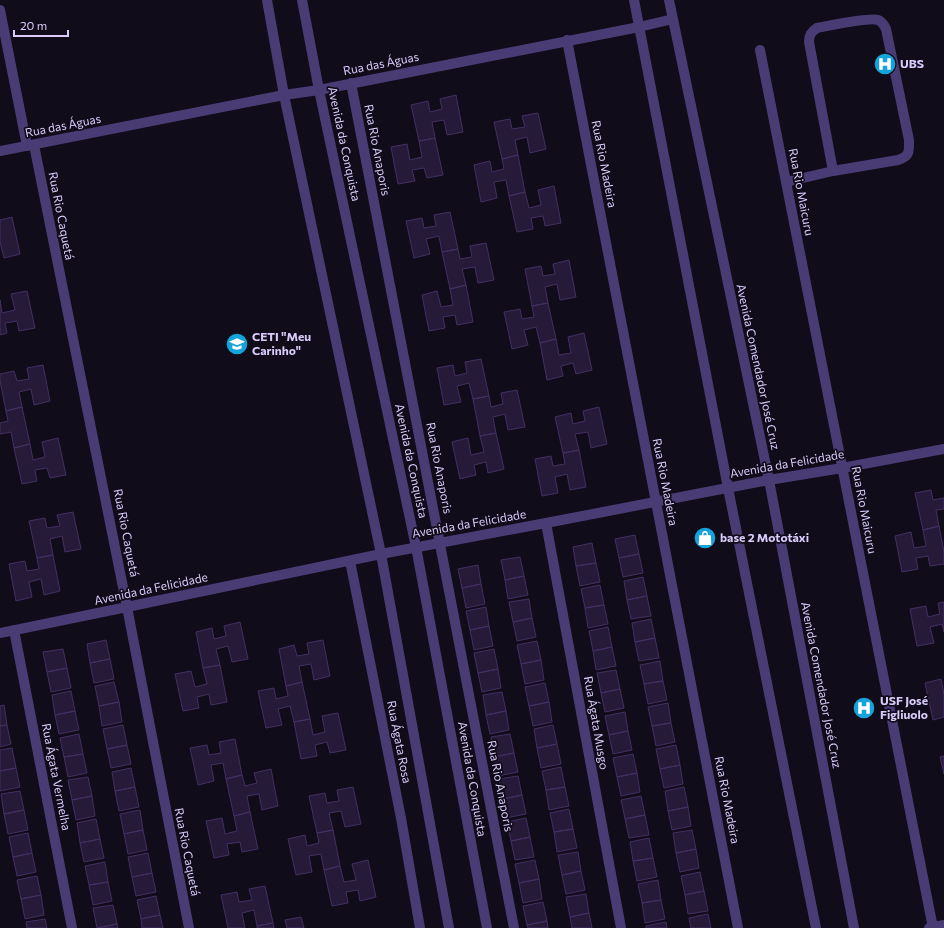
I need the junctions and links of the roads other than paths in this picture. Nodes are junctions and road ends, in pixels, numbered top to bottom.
1 (267, 0) edge
2 (302, 0) edge
3 (634, 0) edge
4 (669, 0) edge
5 (0, 10) edge
6 (673, 19) junction
7 (639, 27) junction
8 (567, 40) junction
9 (760, 50) dead end
10 (351, 83) junction
11 (319, 90) junction
12 (284, 95) junction
13 (30, 145) junction
14 (0, 151) edge
15 (833, 170) junction
16 (786, 182) junction
17 (944, 448) edge
18 (842, 468) junction
19 (769, 480) junction
20 (728, 488) junction
21 (656, 502) junction
22 (546, 523) junction
23 (440, 543) junction
24 (416, 547) junction
25 (381, 554) junction
26 (350, 561) junction
27 (127, 608) junction
28 (14, 630) junction
29 (0, 633) edge
30 (944, 925) edge
31 (72, 928) edge
32 (188, 928) edge
33 (420, 928) edge
34 (449, 928) edge
35 (487, 928) edge
36 (514, 928) edge
37 (621, 928) edge
38 (738, 928) edge
39 (816, 928) edge
40 (854, 928) edge
41 (932, 928) edge

1 - 12 street
2 - 11 street, Avenida da Conquista
3 - 7 street
4 - 6 street, Avenida Comendador José Cruz
5 - 13 street, Rua Rio Caquetá
6 - 7 street, Rua das Águas
6 - 19 street, Avenida Comendador José Cruz
7 - 8 street, Rua das Águas
7 - 20 street
8 - 10 street, Rua das Águas
8 - 21 street, Rua Rio Madeira
9 - 16 street, Rua Rio Maicuru
10 - 11 street, Rua das Águas
10 - 23 street, Rua Rio Anaporis
11 - 12 street, Rua das Águas
11 - 24 street, Avenida da Conquista
12 - 13 street, Rua das Águas
12 - 25 street
13 - 14 street, Rua das Águas
13 - 27 street, Rua Rio Caquetá
15 - 15 street
15 - 16 street
16 - 18 street, Rua Rio Maicuru
17 - 18 street, Avenida da Felicidade
18 - 19 street, Avenida da Felicidade
18 - 41 street, Rua Rio Maicuru
19 - 20 street, Avenida da Felicidade
19 - 40 street, Avenida Comendador José Cruz
20 - 21 street, Avenida da Felicidade
20 - 39 street
21 - 22 street, Avenida da Felicidade
21 - 38 street, Rua Rio Madeira
22 - 23 street, Avenida da Felicidade
22 - 37 street, Rua Ágata Musgo
23 - 24 street, Avenida da Felicidade
23 - 36 street, Rua Rio Anaporis
24 - 25 street, Avenida da Felicidade
24 - 35 street, Avenida da Conquista
25 - 26 street, Avenida da Felicidade
25 - 34 street
26 - 27 street, Avenida da Felicidade
26 - 33 street, Rua Ágata Rosa
27 - 28 street, Avenida da Felicidade
27 - 32 street, Rua Rio Caquetá
28 - 29 street, Avenida da Felicidade
28 - 31 street, Rua Ágata Vermelha
30 - 41 street

